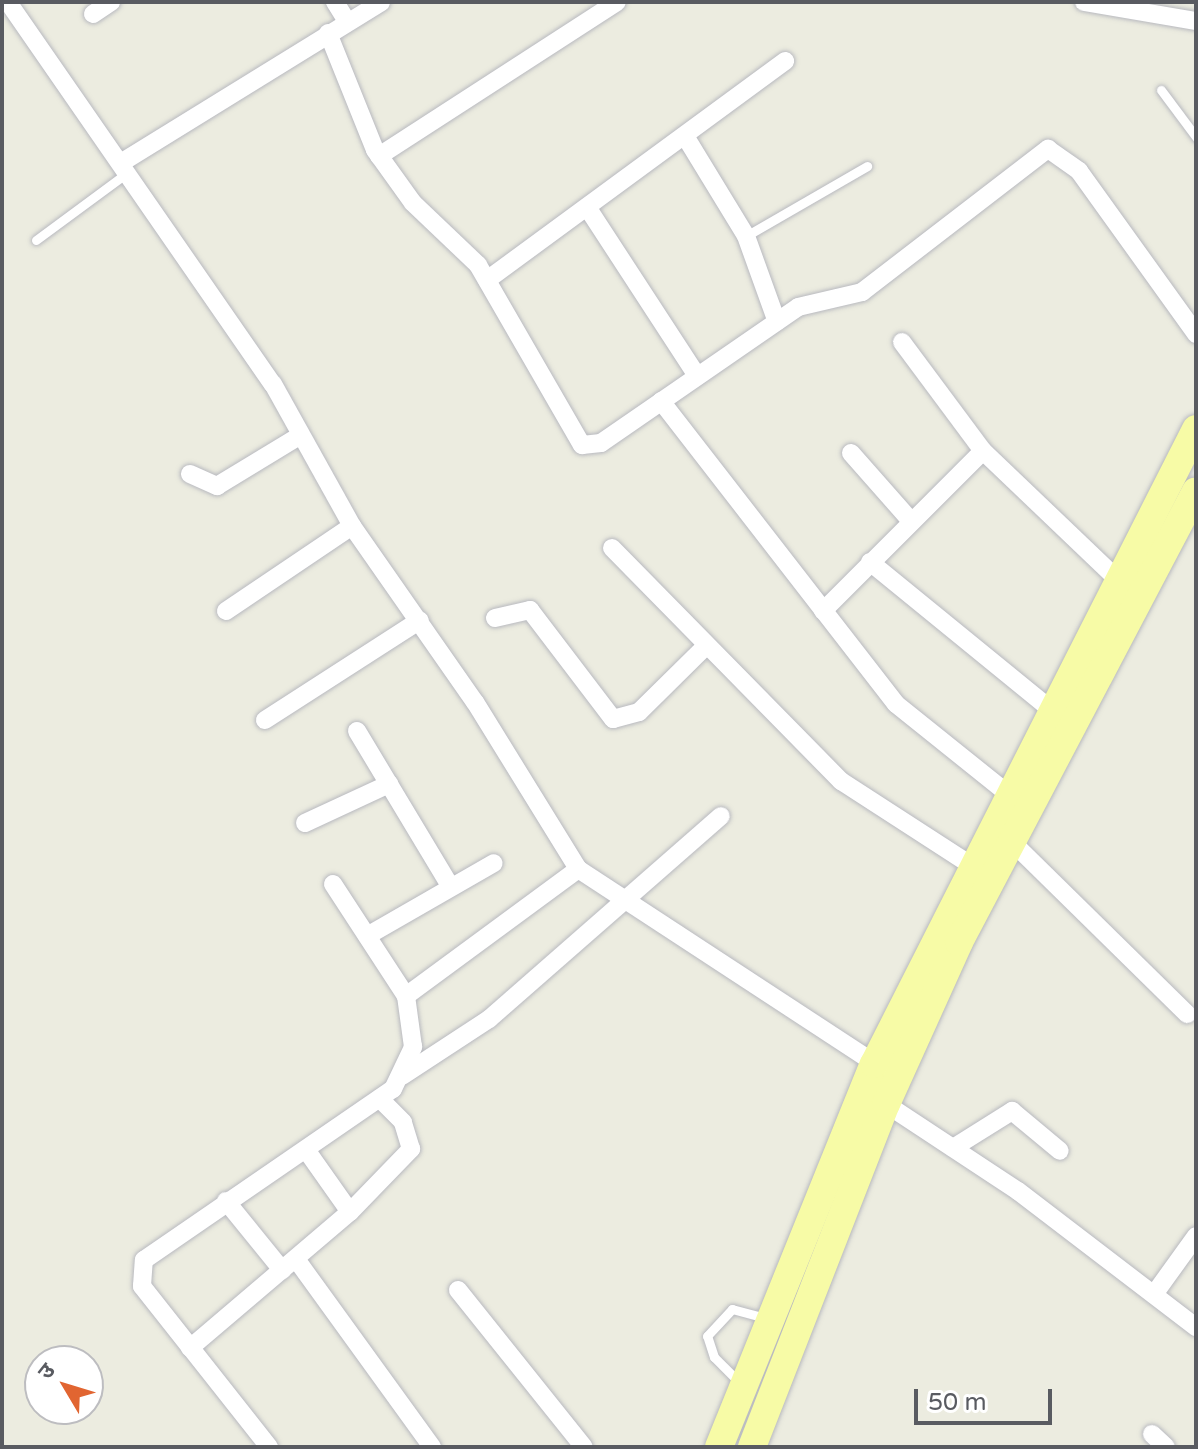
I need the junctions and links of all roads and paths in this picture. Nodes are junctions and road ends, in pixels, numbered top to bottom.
1 (8, 2) edge
2 (111, 2) edge
3 (335, 2) edge
4 (381, 2) edge
5 (617, 2) edge
6 (1084, 2) edge
7 (93, 14) dead end
8 (347, 21) junction
9 (1196, 21) edge
10 (328, 33) junction
11 (785, 61) dead end
12 (1161, 90) dead end
13 (685, 136) junction
14 (1196, 137) edge
15 (379, 156) junction
16 (126, 166) junction
17 (867, 166) dead end
18 (587, 207) junction
19 (746, 236) junction
20 (36, 240) dead end
21 (487, 280) junction
22 (777, 322) junction
23 (1196, 334) edge
24 (902, 342) dead end
25 (697, 376) junction
26 (661, 401) junction
27 (1196, 429) edge
28 (301, 435) junction
29 (983, 451) junction
30 (851, 453) dead end
31 (190, 474) dead end
32 (1196, 491) edge
33 (911, 521) junction
34 (352, 526) junction
35 (612, 548) dead end
36 (870, 562) junction
37 (1116, 578) junction
38 (226, 611) dead end
39 (823, 611) junction
40 (495, 618) dead end
41 (420, 620) junction
42 (705, 647) junction
43 (1049, 708) junction
44 (265, 720) dead end
45 (357, 731) dead end
46 (389, 784) junction
47 (1006, 792) junction
48 (721, 816) dead end
49 (305, 823) dead end
50 (1011, 841) junction
51 (494, 863) dead end
52 (971, 865) junction
53 (578, 869) junction
54 (333, 884) dead end
55 (450, 886) junction
56 (631, 899) junction
57 (367, 936) junction
58 (406, 996) junction
59 (1187, 1014) dead end
60 (886, 1070) junction
61 (399, 1077) junction
62 (380, 1099) junction
63 (886, 1104) junction
64 (953, 1148) junction
65 (307, 1151) junction
66 (1060, 1151) dead end
67 (226, 1201) junction
68 (350, 1212) junction
69 (1196, 1236) edge
70 (289, 1264) junction
71 (458, 1290) dead end
72 (1155, 1293) junction
73 (770, 1319) junction
74 (1196, 1327) edge
75 (190, 1348) junction
76 (743, 1386) junction
77 (269, 1447) edge
78 (432, 1447) edge
79 (584, 1447) edge
80 (719, 1447) edge
81 (752, 1447) edge

1 - 16 street
2 - 7 street
3 - 8 street
4 - 8 street
5 - 15 street
6 - 9 street
8 - 10 street
10 - 15 street
10 - 16 street
11 - 13 street
12 - 14 lane
13 - 18 street
13 - 19 street
15 - 21 street
16 - 20 lane
16 - 28 street
17 - 19 lane
18 - 21 street
18 - 25 street
19 - 22 street
21 - 26 street
22 - 23 street
22 - 25 street
24 - 29 street
25 - 26 street
26 - 39 street
27 - 37 main road
28 - 31 street
28 - 34 street
29 - 33 street
29 - 37 street
30 - 33 street
32 - 50 main road
33 - 36 street
34 - 38 street
34 - 41 street
35 - 42 street
36 - 39 street
36 - 43 street
37 - 43 main road
39 - 47 street
40 - 42 street
41 - 44 street
41 - 53 street
42 - 52 street
43 - 47 main road
45 - 46 street
46 - 49 street
46 - 55 street
47 - 52 main road
48 - 56 street
50 - 59 street
50 - 60 main road
51 - 55 street
52 - 60 main road
53 - 56 street
53 - 58 street
54 - 57 street
55 - 57 street
56 - 60 street
56 - 61 street
57 - 58 street
58 - 61 street
60 - 63 main road
60 - 73 main road
61 - 62 street
62 - 65 street
62 - 68 street
63 - 64 street
63 - 81 main road
64 - 66 street
64 - 72 street
65 - 67 street
65 - 68 street
67 - 70 street
67 - 75 street
68 - 70 street
69 - 72 street
70 - 75 street
70 - 78 street
71 - 79 street
72 - 74 street
73 - 76 main road
73 - 76 lane
75 - 77 street
76 - 80 main road

